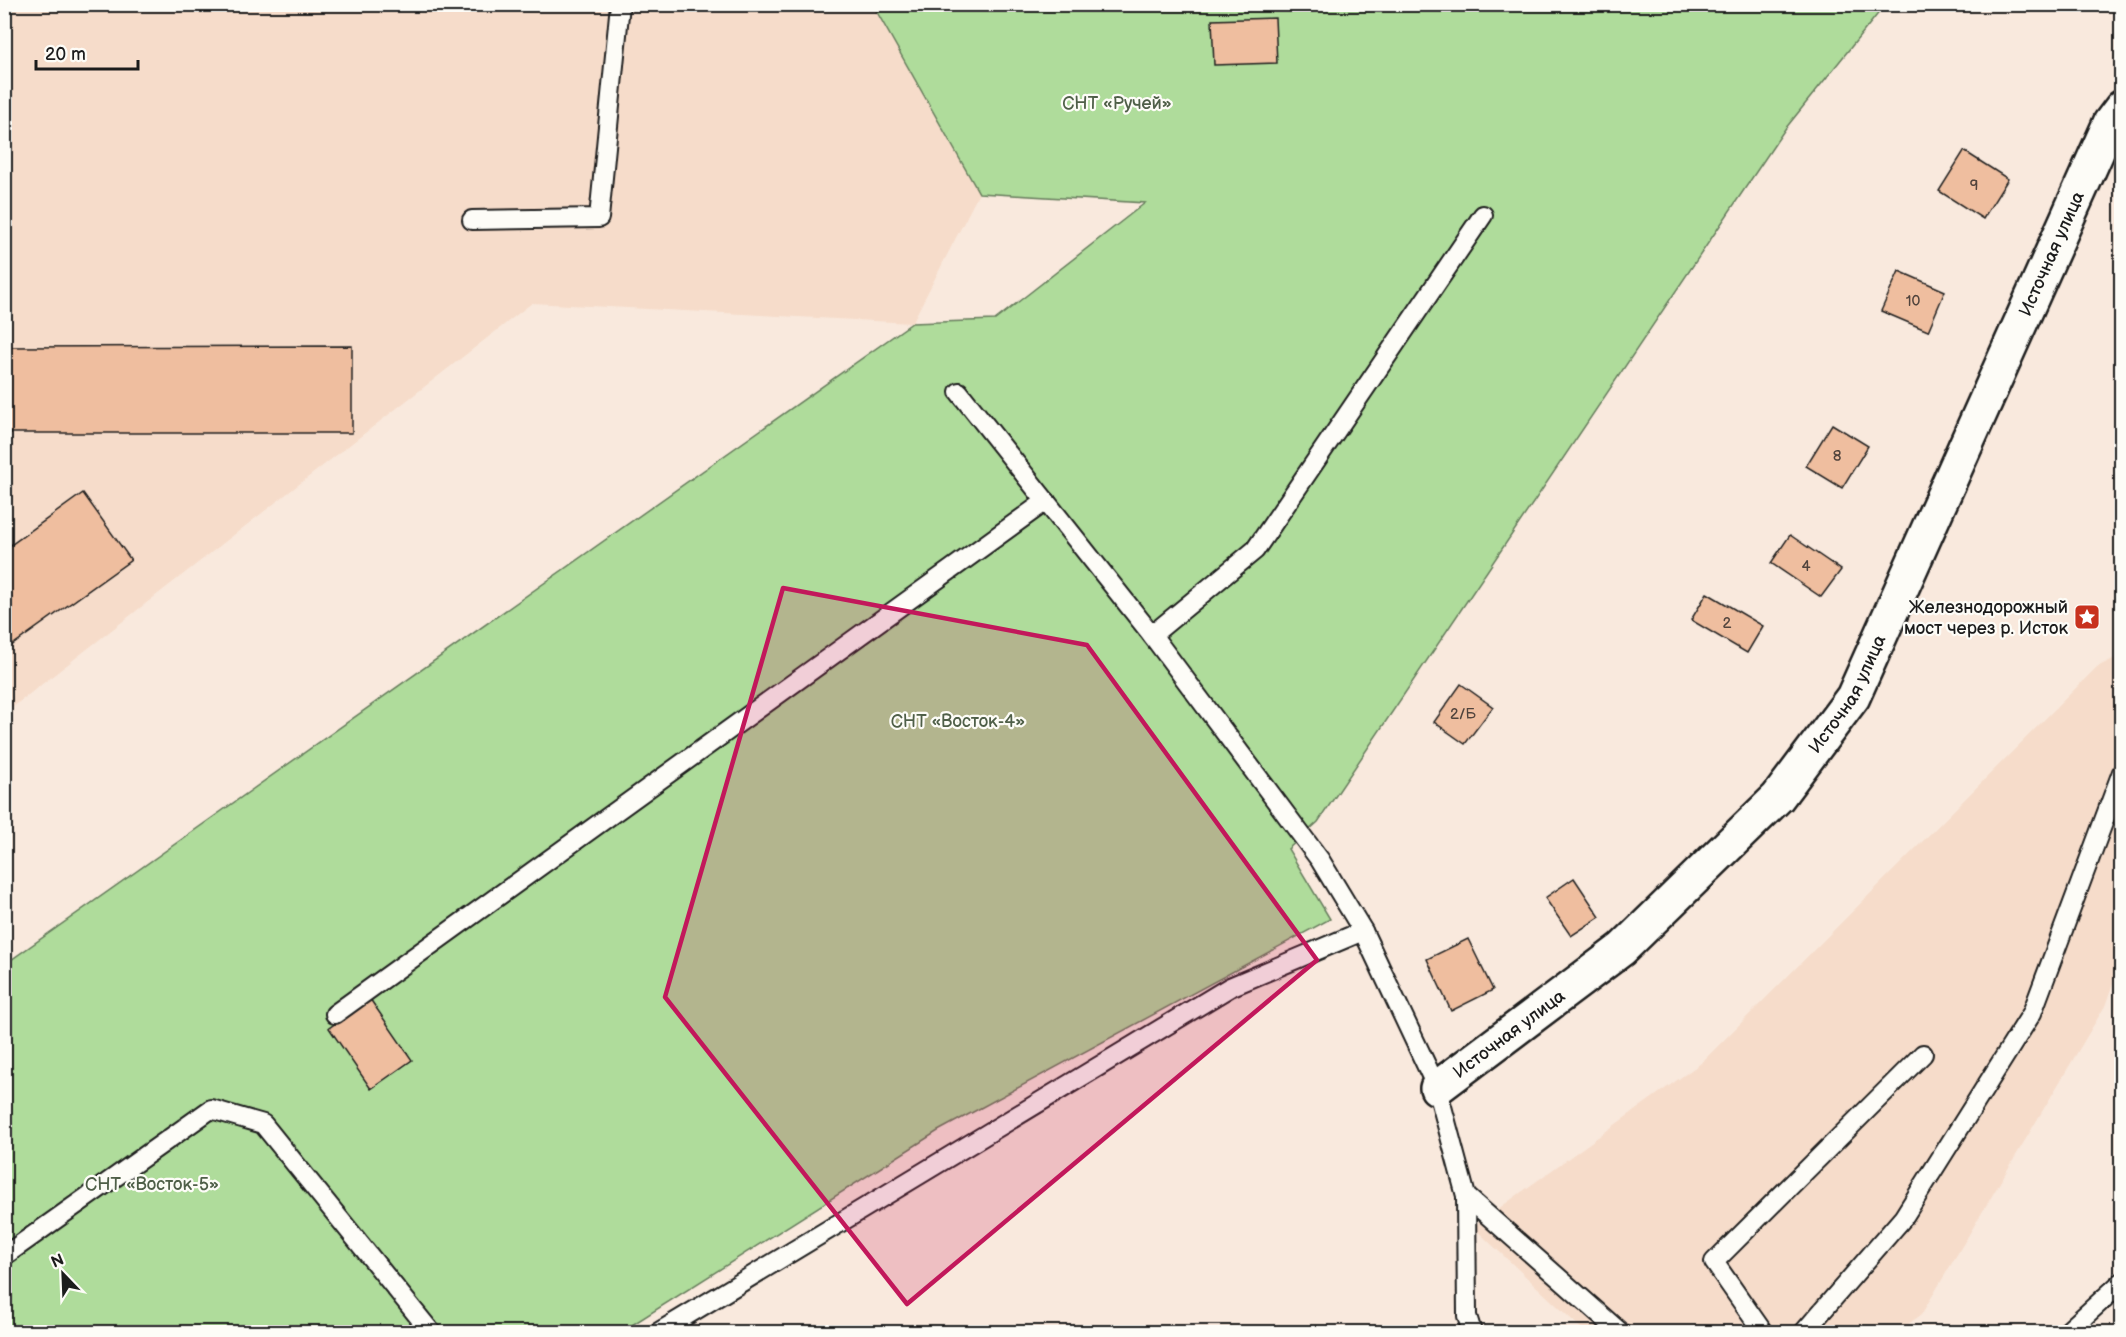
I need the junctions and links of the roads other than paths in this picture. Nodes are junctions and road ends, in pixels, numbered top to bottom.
1 (620, 4) edge
2 (2121, 107) edge
3 (1483, 215) dead end
4 (472, 220) dead end
5 (959, 392) dead end
6 (1046, 501) junction
7 (1152, 635) junction
8 (2121, 772) edge
9 (1363, 931) junction
10 (335, 1014) dead end
11 (1923, 1054) dead end
12 (1437, 1088) junction
13 (1466, 1196) junction
14 (4, 1256) edge
15 (2121, 1282) edge
16 (431, 1332) edge
17 (659, 1332) edge
18 (1472, 1332) edge
19 (1620, 1332) edge
20 (1763, 1332) edge
21 (1804, 1332) edge
22 (2067, 1332) edge

1 - 4 lane
2 - 12 street, Источная улица
3 - 7 lane
5 - 6 lane
6 - 7 lane
6 - 10 lane
7 - 9 lane
8 - 21 lane
9 - 12 lane
9 - 17 lane
11 - 20 lane
12 - 13 lane
13 - 18 lane
13 - 19 lane
14 - 16 lane
15 - 22 lane

